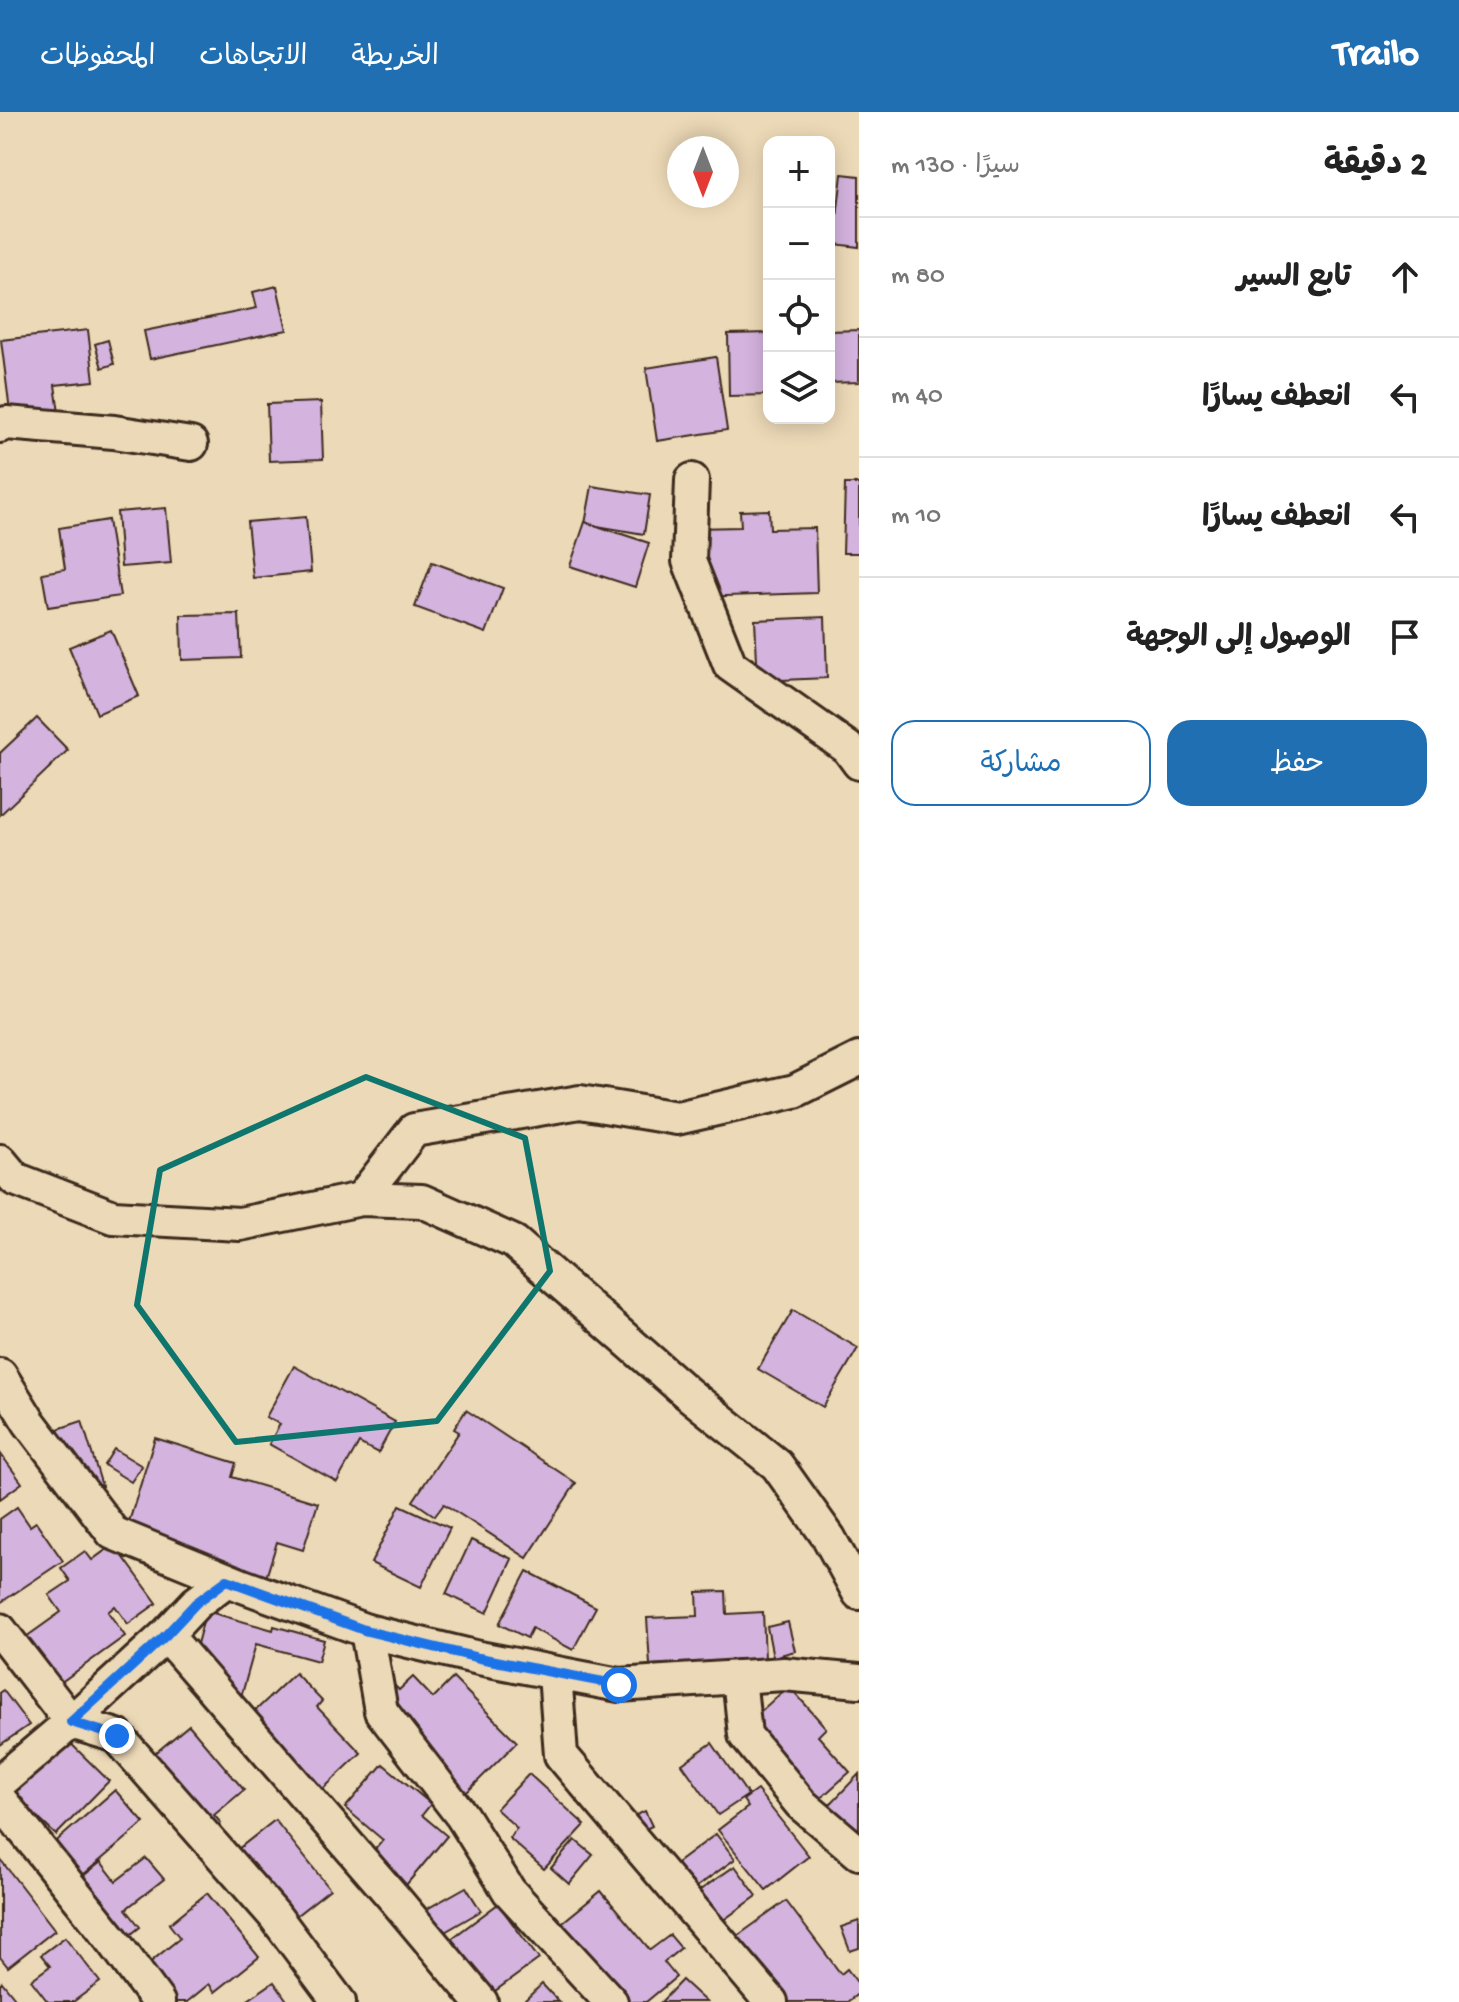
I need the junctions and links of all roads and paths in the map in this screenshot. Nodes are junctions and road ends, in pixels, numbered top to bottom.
1 (0, 426) edge
2 (191, 444) dead end
3 (692, 480) dead end
4 (859, 763) edge
5 (859, 1059) edge
6 (0, 1161) edge
7 (361, 1199) junction
8 (0, 1375) edge
9 (227, 1580) junction
10 (859, 1593) edge
11 (0, 1630) edge
12 (367, 1631) junction
13 (166, 1635) junction
14 (555, 1673) junction
15 (739, 1677) junction
16 (859, 1681) edge
17 (71, 1722) junction
18 (0, 1782) edge
19 (0, 1800) edge
20 (859, 1853) edge
21 (158, 2002) edge
22 (339, 2002) edge
23 (481, 2002) edge
24 (611, 2002) edge
25 (771, 2002) edge

1 - 2 street
3 - 4 street
5 - 7 street
6 - 7 street
7 - 10 street
8 - 9 street
9 - 12 street
9 - 13 street
11 - 17 street
12 - 14 street
12 - 24 street
13 - 17 street
13 - 23 street
14 - 15 street
14 - 25 street
15 - 16 street
15 - 20 street
17 - 18 street
17 - 22 street
19 - 21 street

